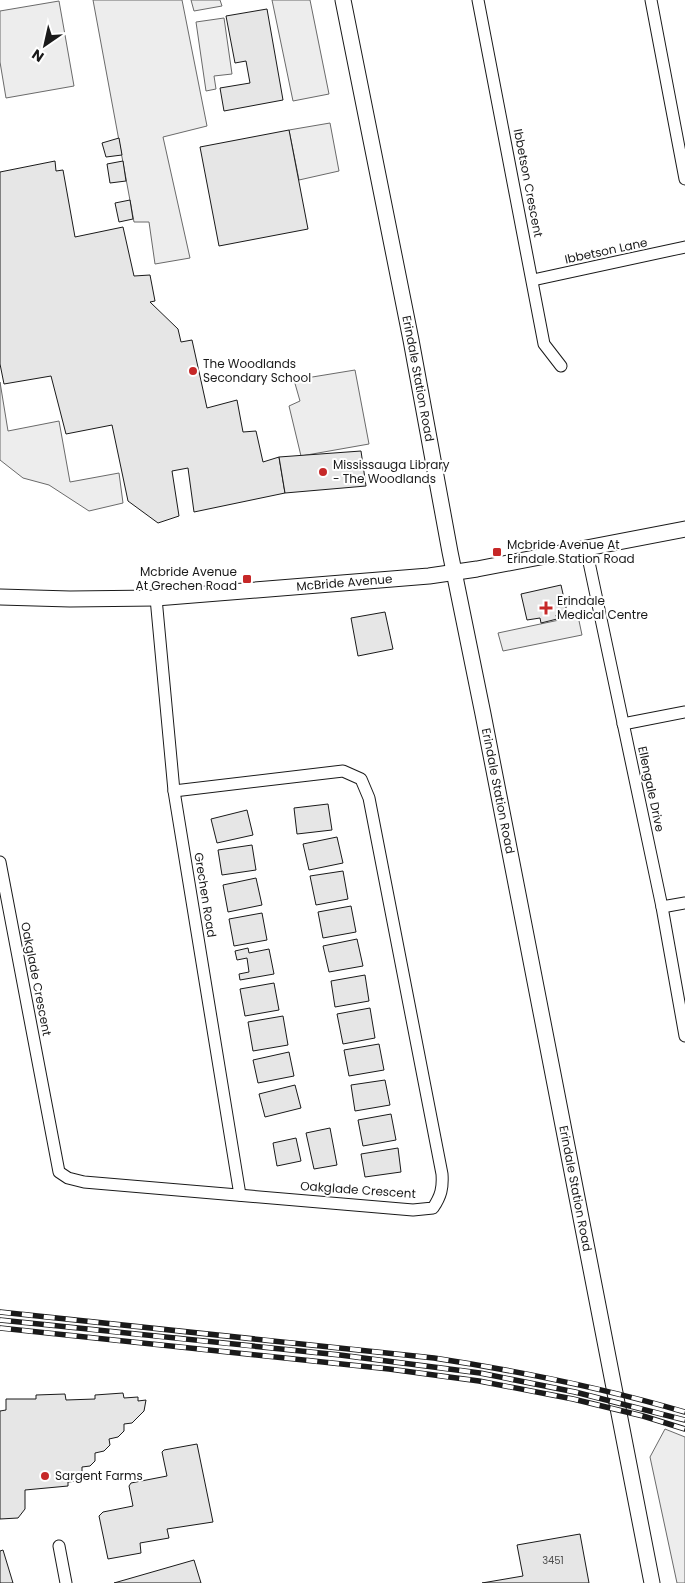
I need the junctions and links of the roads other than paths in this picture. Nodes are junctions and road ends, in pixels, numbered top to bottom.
1 (343, 0) edge
2 (478, 0) edge
3 (651, 0) edge
4 (654, 0) edge
5 (685, 179) edge
6 (685, 247) edge
7 (533, 280) junction
8 (561, 366) dead end
9 (685, 529) edge
10 (586, 548) junction
11 (455, 572) junction
12 (0, 597) edge
13 (156, 598) junction
14 (685, 712) edge
15 (623, 724) junction
16 (174, 791) junction
17 (0, 862) edge
18 (685, 902) edge
19 (662, 906) junction
20 (685, 1036) edge
21 (240, 1195) junction
22 (59, 1546) dead end
23 (66, 1583) edge
24 (652, 1583) edge

1 - 11 street, Erindale Station Road
2 - 7 street, Ibbetson Crescent
3 - 4 street
3 - 5 street
6 - 7 street, Ibbetson Lane
7 - 8 street, Ibbetson Crescent
9 - 10 street, McBride Avenue
10 - 11 street, McBride Avenue
10 - 15 street, Ellengale Drive
11 - 13 street, McBride Avenue
11 - 24 street, Erindale Station Road
12 - 13 street, McBride Avenue
13 - 16 street, Grechen Road
14 - 15 street
15 - 19 street, Ellengale Drive
16 - 21 street, Grechen Road
16 - 21 street, Oakglade Crescent
17 - 21 street, Oakglade Crescent
18 - 19 street
19 - 20 street, Ellengale Drive
22 - 23 street

